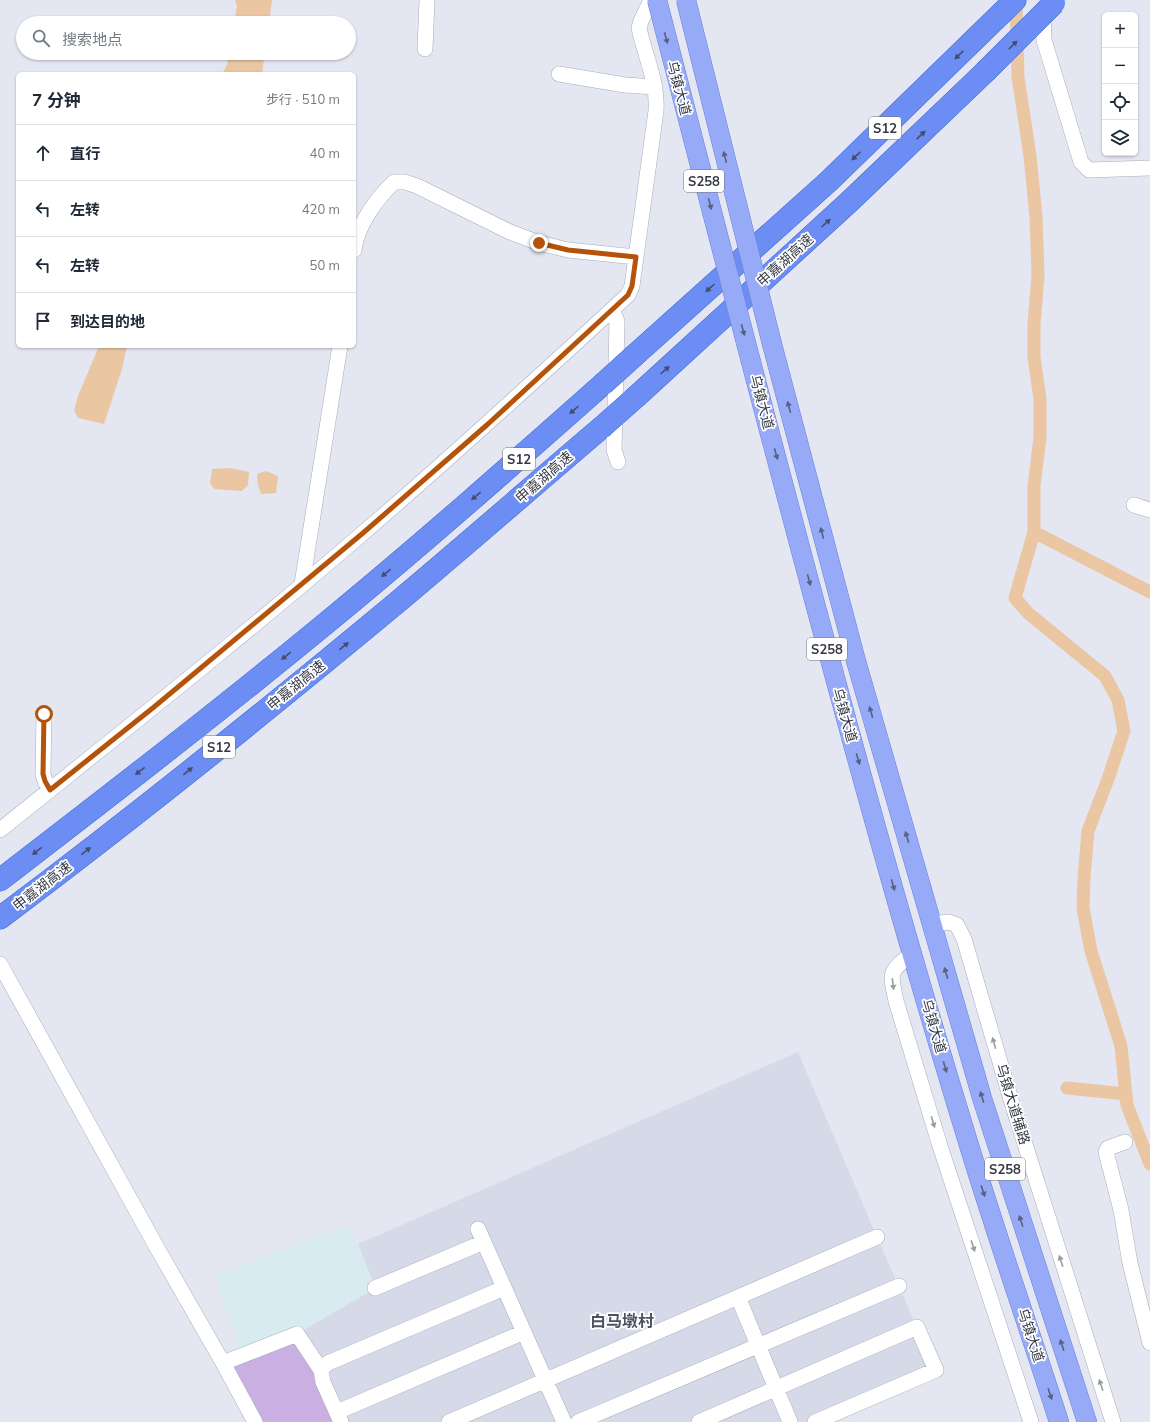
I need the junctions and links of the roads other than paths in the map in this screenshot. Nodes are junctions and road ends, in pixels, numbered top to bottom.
1 (427, 0) edge
2 (651, 0) edge
3 (657, 0) edge
4 (686, 0) edge
5 (1015, 0) edge
6 (1051, 1) edge
7 (424, 49) dead end
8 (559, 74) dead end
9 (655, 87) junction
10 (1150, 168) edge
11 (356, 242) edge
12 (636, 257) junction
13 (612, 310) junction
14 (340, 348) edge
15 (618, 462) dead end
16 (1134, 505) dead end
17 (1150, 510) edge
18 (302, 584) junction
19 (44, 714) dead end
20 (50, 790) junction
21 (0, 830) edge
22 (0, 880) edge
23 (0, 918) edge
24 (931, 919) junction
25 (912, 954) junction
26 (0, 964) edge
27 (1125, 1142) dead end
28 (877, 1236) dead end
29 (899, 1286) dead end
30 (375, 1288) dead end
31 (504, 1288) junction
32 (738, 1297) junction
33 (1144, 1298) edge
34 (524, 1332) junction
35 (1150, 1343) edge
36 (758, 1346) junction
37 (223, 1363) junction
38 (321, 1370) junction
39 (546, 1380) junction
40 (776, 1388) junction
41 (339, 1417) edge
42 (255, 1422) edge
43 (449, 1422) edge
44 (564, 1422) edge
45 (578, 1422) edge
46 (699, 1422) edge
47 (790, 1422) edge
48 (815, 1422) edge
49 (1031, 1422) edge
50 (1059, 1422) edge
51 (1087, 1422) edge
52 (1113, 1422) edge

1 - 7 street
2 - 9 street
3 -> 25 main road, 乌镇大道 / S258, bridge
24 -> 4 main road, 乌镇大道 / S258, bridge
5 -> 22 highway, 申嘉湖高速 / S12, bridge
6 - 10 street
23 -> 6 highway, 申嘉湖高速 / S12, bridge
8 - 9 street
9 - 12 street
11 - 12 street
12 - 13 street
13 - 15 street
13 - 18 street
14 - 18 street
16 - 17 street
18 - 20 street
19 - 20 street
20 - 21 street
51 -> 24 main road, 乌镇大道 / S258
52 -> 24 street, 乌镇大道辅路
25 -> 49 street
25 -> 50 main road, 乌镇大道 / S258
26 - 37 street
27 - 33 street
28 - 32 street
29 - 36 street
30 - 31 street
31 - 34 street
31 - 38 street
32 - 36 street
32 - 39 street
33 - 35 street
34 - 39 street
34 - 41 street
36 - 40 street
36 - 45 street
37 - 38 street
37 - 42 street
38 - 41 street
39 - 43 street
39 - 44 street
40 - 46 street
40 - 47 street
40 - 48 street

